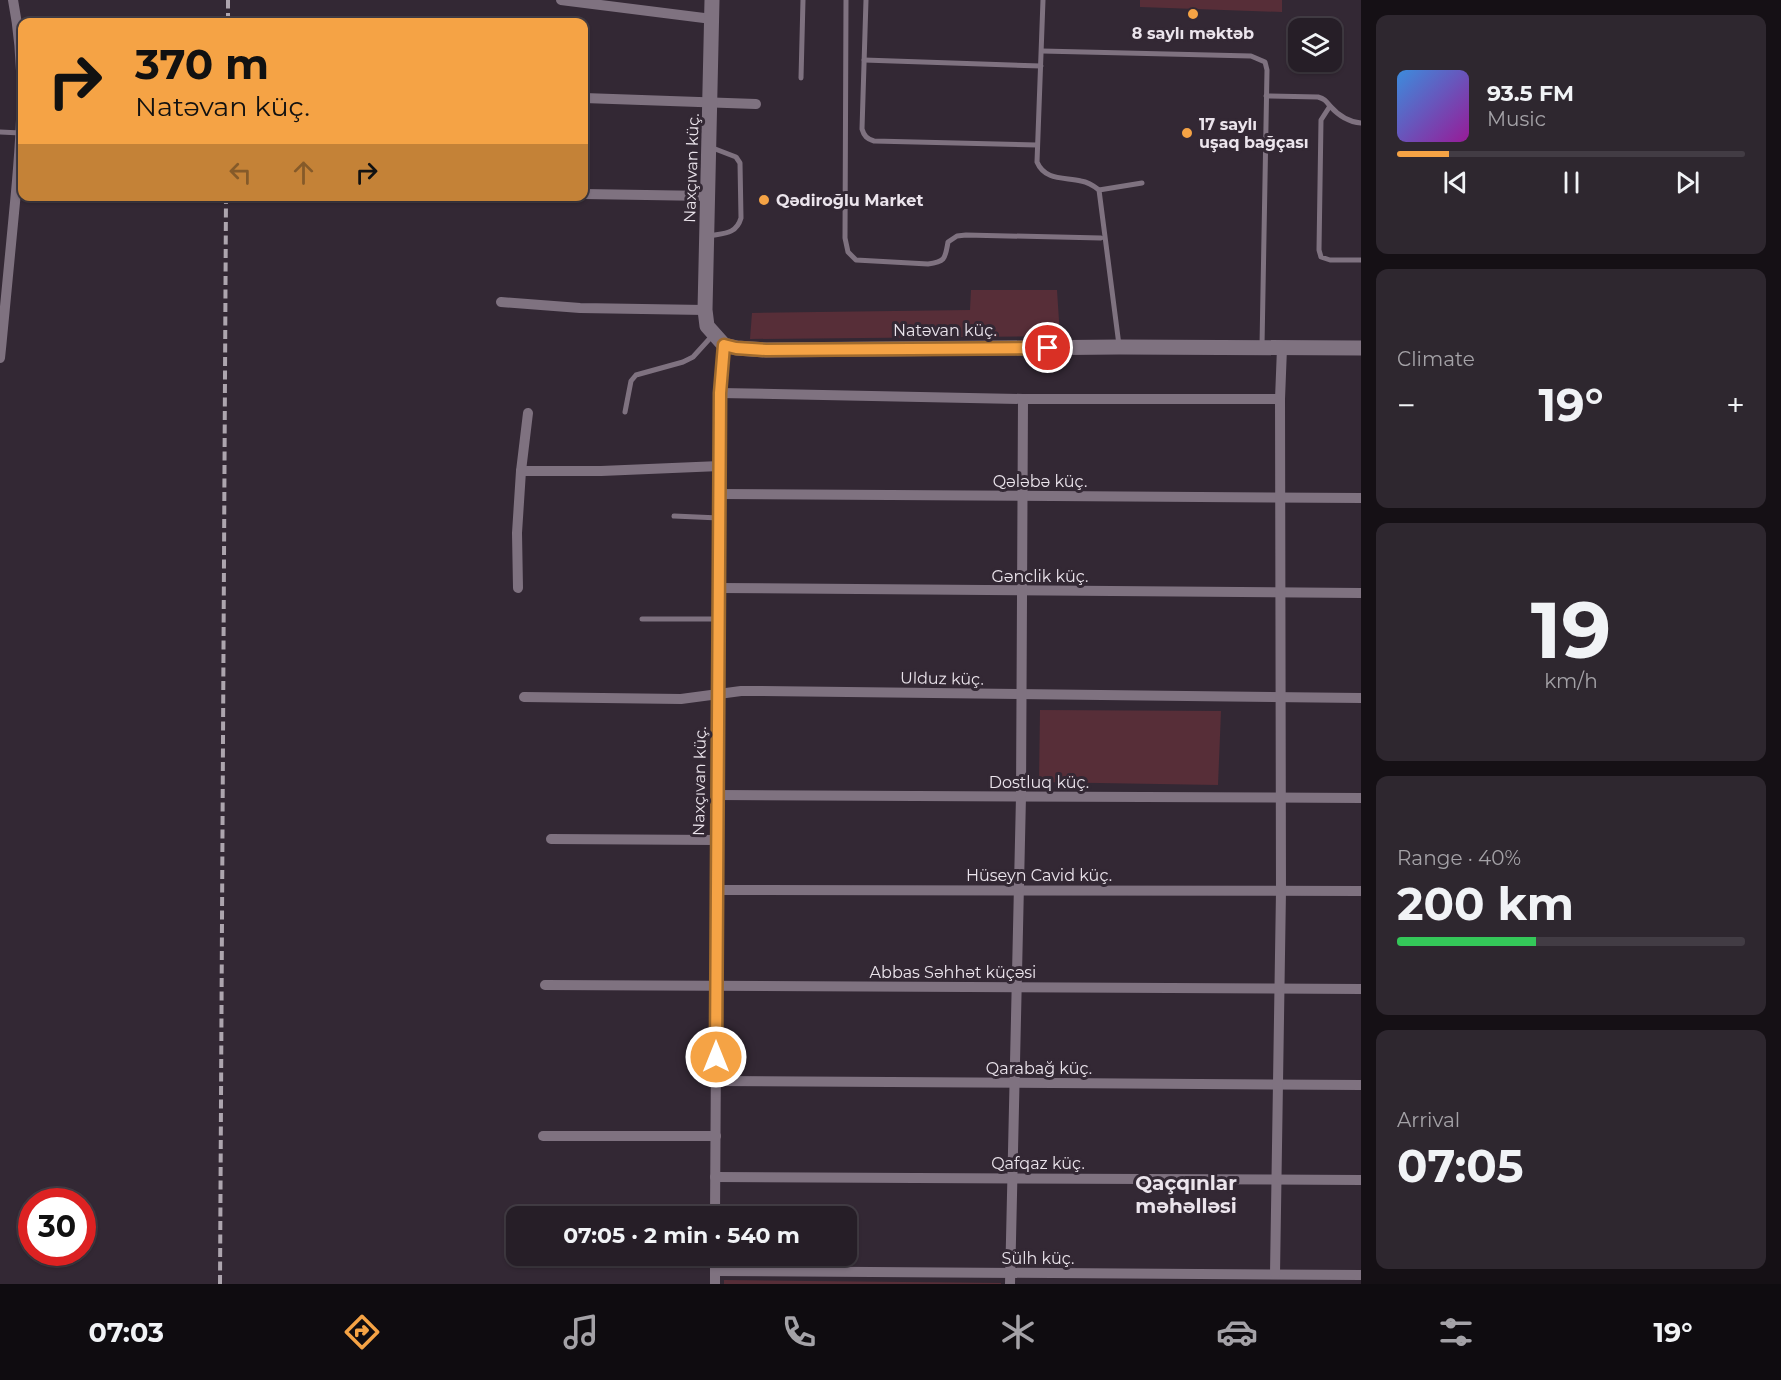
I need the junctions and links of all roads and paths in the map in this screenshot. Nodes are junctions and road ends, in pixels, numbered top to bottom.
1 (13, 0) edge
2 (561, 0) edge
3 (712, 0) edge
4 (803, 0) edge
5 (846, 0) edge
6 (866, 0) edge
7 (1043, 0) edge
8 (712, 19) junction
9 (18, 22) edge
10 (1041, 51) junction
11 (864, 60) junction
12 (1041, 66) junction
13 (801, 78) dead end
14 (1266, 96) junction
15 (588, 98) edge
16 (710, 103) junction
17 (756, 104) dead end
18 (1330, 106) junction
19 (1361, 123) edge
20 (0, 132) edge
21 (18, 133) edge
22 (1037, 145) junction
23 (709, 146) junction
24 (18, 165) edge
25 (1142, 183) dead end
26 (1100, 190) junction
27 (588, 194) edge
28 (708, 196) junction
29 (707, 236) junction
30 (1101, 238) dead end
31 (1361, 260) edge
32 (501, 302) dead end
33 (705, 310) junction
34 (719, 340) junction
35 (1119, 347) junction
36 (1262, 347) junction
37 (1282, 348) junction
38 (1361, 348) edge
39 (0, 358) edge
40 (720, 393) junction
41 (1023, 399) junction
42 (1280, 399) junction
43 (625, 411) dead end
44 (528, 413) dead end
45 (720, 466) junction
46 (521, 471) junction
47 (719, 494) junction
48 (1022, 496) junction
49 (1281, 497) junction
50 (1361, 498) edge
51 (674, 516) dead end
52 (719, 518) junction
53 (518, 588) dead end
54 (719, 588) junction
55 (1021, 591) junction
56 (1279, 592) junction
57 (1361, 593) edge
58 (642, 619) dead end
59 (718, 619) junction
60 (1021, 694) junction
61 (718, 695) junction
62 (524, 697) dead end
63 (1280, 697) junction
64 (1361, 698) edge
65 (717, 795) junction
66 (1021, 796) junction
67 (1280, 798) junction
68 (1361, 798) edge
69 (551, 839) dead end
70 (716, 840) junction
71 (717, 890) junction
72 (1019, 890) junction
73 (1281, 891) junction
74 (1361, 891) edge
75 (545, 985) dead end
76 (716, 986) junction
77 (1016, 987) junction
78 (1279, 988) junction
79 (1361, 988) edge
80 (716, 1081) junction
81 (1015, 1083) junction
82 (1277, 1084) junction
83 (1361, 1085) edge
84 (543, 1136) dead end
85 (716, 1136) junction
86 (715, 1177) junction
87 (1013, 1178) junction
88 (1277, 1179) junction
89 (1361, 1180) edge
90 (715, 1206) edge
91 (715, 1266) edge
92 (715, 1271) junction
93 (1275, 1274) junction
94 (1361, 1275) edge
95 (1010, 1278) edge
96 (715, 1284) edge

1 - 9 street
2 - 8 street
3 - 8 street, Naxçıvan küç.
4 - 13 lane
5 - 30 lane
6 - 11 lane
7 - 10 lane
8 - 16 street, Naxçıvan küç.
10 - 12 lane
10 - 14 lane
11 - 12 lane
11 - 22 lane
12 - 22 lane
14 - 18 lane
14 - 36 lane
15 - 16 street
16 - 17 street
16 - 23 street, Naxçıvan küç.
18 - 19 lane
18 - 31 lane
20 - 21 lane
22 - 26 lane
23 - 28 street, Naxçıvan küç.
23 - 29 lane
24 - 39 street
25 - 26 lane
26 - 35 lane
27 - 28 street
28 - 29 street, Naxçıvan küç.
29 - 33 street, Naxçıvan küç.
32 - 33 street
33 - 34 street, Naxçıvan küç.
34 - 35 street, Natəvan küç.
34 - 40 street, Naxçıvan küç.
34 - 43 lane
35 - 36 street, Natəvan küç.
36 - 37 street, Natəvan küç.
37 - 38 street, Natəvan küç.
37 - 42 street
40 - 41 street
40 - 45 street, Naxçıvan küç.
41 - 42 street
41 - 48 street
42 - 49 street
44 - 46 street
45 - 46 street
45 - 47 street, Naxçıvan küç.
46 - 53 street
47 - 48 street, Qələbə küç.
47 - 52 street, Naxçıvan küç.
48 - 49 street, Qələbə küç.
48 - 55 street
49 - 50 street, Qələbə küç.
49 - 56 street
51 - 52 lane
52 - 54 street, Naxçıvan küç.
54 - 55 street, Gənclik küç.
54 - 59 street, Naxçıvan küç.
55 - 56 street, Gənclik küç.
55 - 60 street
56 - 57 street, Gənclik küç.
56 - 63 street
58 - 59 lane
59 - 61 street, Naxçıvan küç.
60 - 61 street, Ulduz küç.
60 - 63 street, Ulduz küç.
60 - 66 street
61 - 62 street, Ulduz küç.
61 - 65 street, Naxçıvan küç.
63 - 64 street, Ulduz küç.
63 - 67 street
65 - 66 street, Dostluq küç.
65 - 70 street, Naxçıvan küç.
66 - 67 street, Dostluq küç.
66 - 72 street
67 - 68 street, Dostluq küç.
67 - 73 street
69 - 70 street
70 - 71 street, Naxçıvan küç.
71 - 72 street, Hüseyn Cavid küç.
71 - 76 street, Naxçıvan küç.
72 - 73 street, Hüseyn Cavid küç.
72 - 77 street
73 - 74 street, Hüseyn Cavid küç.
73 - 78 street
75 - 76 street, Abbas Səhhət küçəsi
76 - 77 street, Abbas Səhhət küçəsi
76 - 80 street, Naxçıvan küç.
77 - 78 street, Abbas Səhhət küçəsi
77 - 81 street
78 - 79 street, Abbas Səhhət küçəsi
78 - 82 street
80 - 81 street, Qarabağ küç.
80 - 85 street, Naxçıvan küç.
81 - 82 street, Qarabağ küç.
81 - 87 street
82 - 83 street, Qarabağ küç.
82 - 88 street
84 - 85 street
85 - 86 street, Naxçıvan küç.
86 - 87 street, Qafqaz küç.
86 - 90 street, Naxçıvan küç.
87 - 88 street, Qafqaz küç.
87 - 95 street
88 - 89 street, Qafqaz küç.
88 - 93 street
91 - 92 street
92 - 95 street, Sülh küç.
92 - 96 street
93 - 94 street, Sülh küç.
93 - 95 street, Sülh küç.

